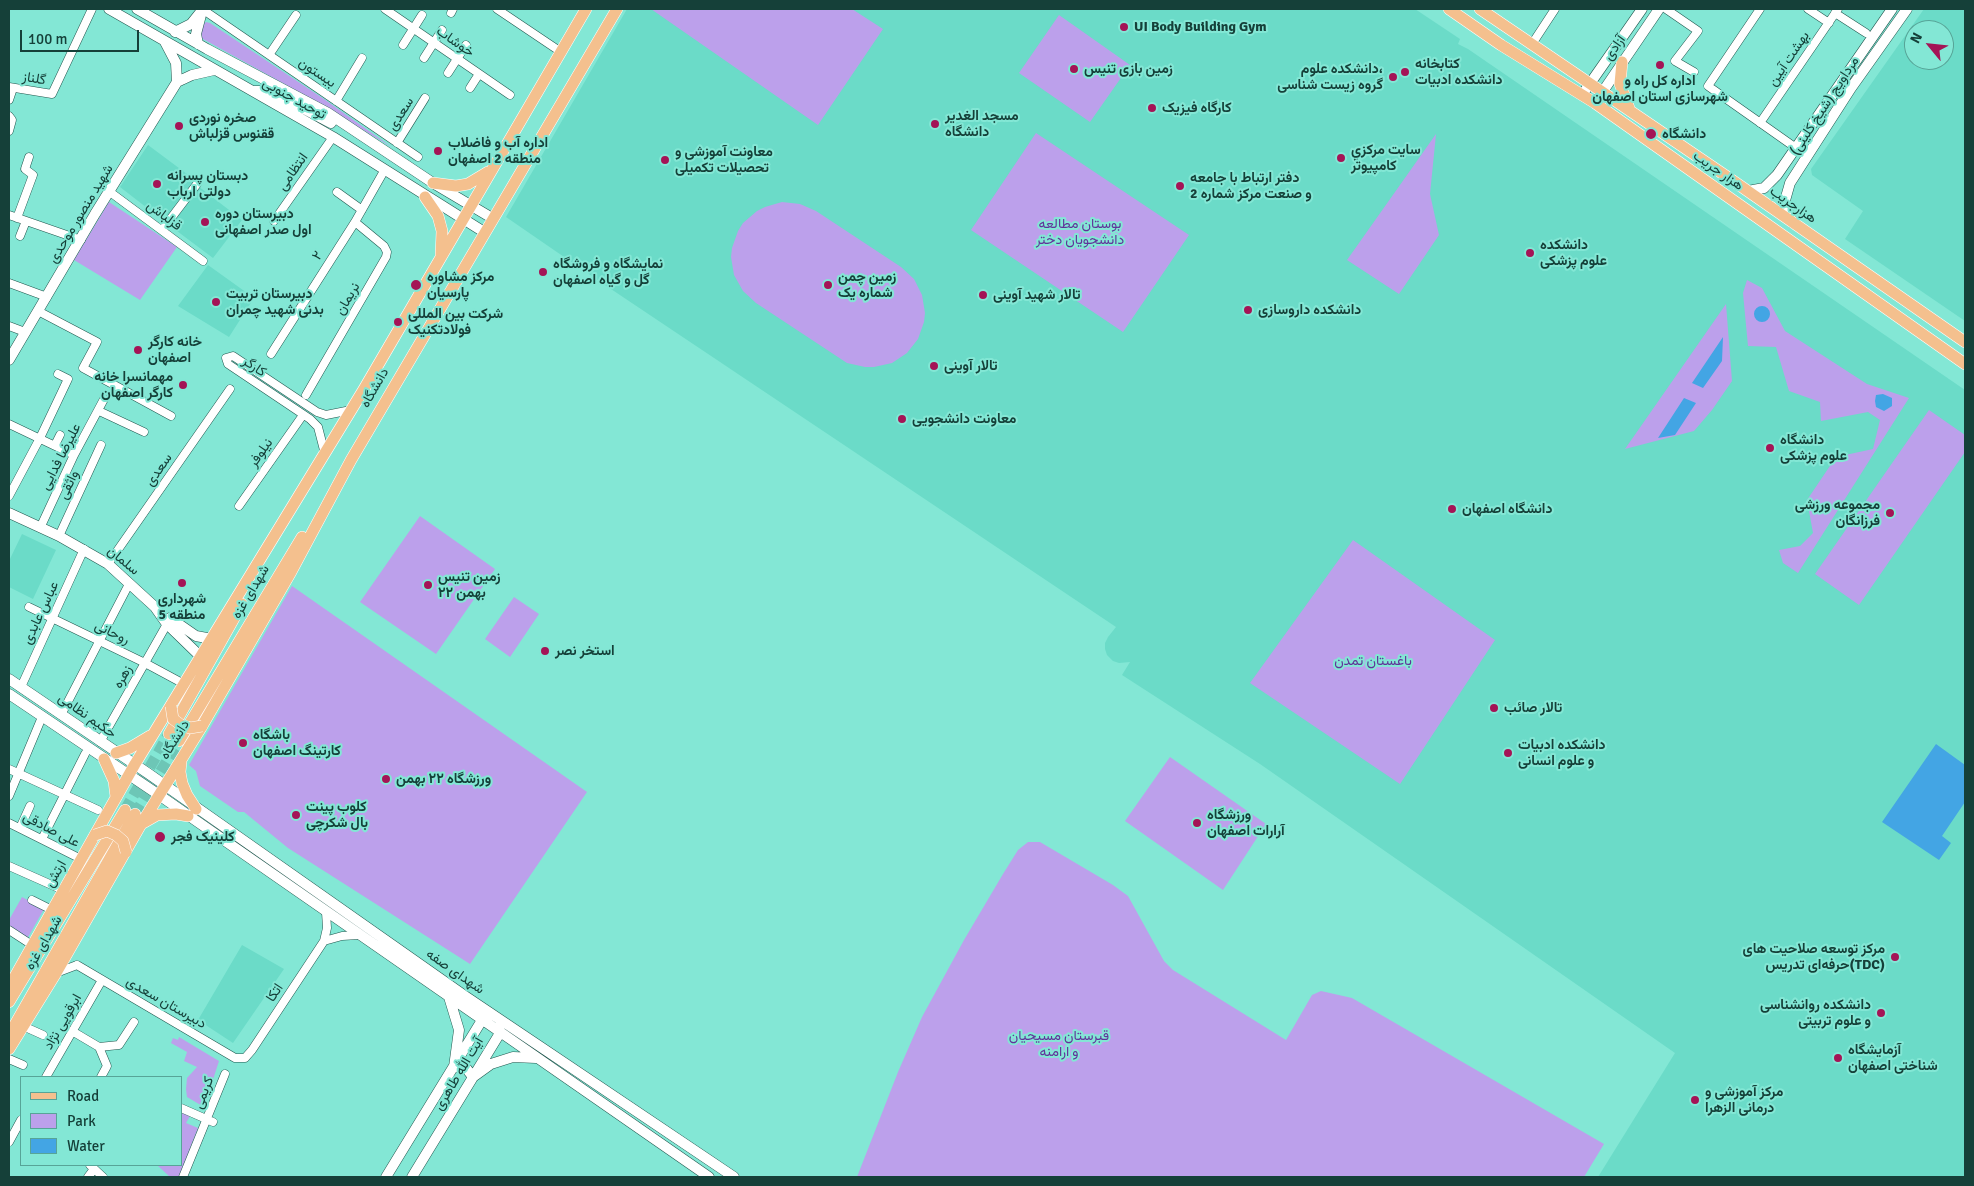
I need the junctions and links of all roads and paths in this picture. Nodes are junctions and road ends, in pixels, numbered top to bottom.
1 (92, 9) edge
2 (109, 9) edge
3 (137, 9) edge
4 (203, 9) edge
5 (385, 9) edge
6 (497, 9) edge
7 (586, 9) edge
8 (616, 9) edge
9 (1449, 9) edge
10 (1480, 9) edge
11 (1555, 9) edge
12 (1642, 9) edge
13 (1659, 9) edge
14 (1666, 9) edge
15 (1760, 9) edge
16 (1808, 9) edge
17 (1892, 9) edge
18 (1907, 9) edge
19 (1837, 11) edge
20 (296, 15) dead end
21 (422, 15) dead end
22 (1828, 23) junction
23 (413, 28) junction
24 (442, 30) dead end
25 (175, 32) junction
26 (1866, 33) dead end
27 (165, 42) junction
28 (434, 42) junction
29 (198, 44) junction
30 (466, 44) dead end
31 (1532, 44) junction
32 (403, 45) dead end
33 (561, 52) junction
34 (269, 55) junction
35 (362, 58) dead end
36 (424, 58) dead end
37 (457, 58) junction
38 (1622, 62) junction
39 (214, 70) junction
40 (1694, 72) dead end
41 (448, 73) dead end
42 (479, 74) junction
43 (1842, 81) junction
44 (177, 82) junction
45 (1590, 83) junction
46 (11, 88) edge
47 (470, 88) dead end
48 (1851, 88) junction
49 (252, 91) junction
50 (1603, 91) junction
51 (510, 95) dead end
52 (1582, 95) junction
53 (425, 98) dead end
54 (9, 100) edge
55 (336, 101) junction
56 (1595, 103) junction
57 (1630, 110) junction
58 (331, 115) junction
59 (9, 116) edge
60 (1760, 123) junction
61 (9, 131) edge
62 (332, 137) junction
63 (397, 143) junction
64 (1796, 148) junction
65 (29, 157) dead end
66 (418, 157) dead end
67 (384, 170) junction
68 (490, 172) junction
69 (433, 183) junction
70 (197, 184) dead end
71 (1748, 191) junction
72 (110, 192) junction
73 (337, 192) dead end
74 (425, 197) junction
75 (471, 205) junction
76 (362, 210) junction
77 (9, 215) edge
78 (17, 218) junction
79 (492, 218) junction
80 (462, 220) junction
81 (26, 221) junction
82 (274, 221) dead end
83 (355, 222) junction
84 (1793, 223) junction
85 (162, 230) junction
86 (484, 232) junction
87 (20, 236) dead end
88 (81, 240) junction
89 (440, 258) junction
90 (203, 261) dead end
91 (9, 283) edge
92 (47, 297) junction
93 (38, 311) junction
94 (9, 326) edge
95 (25, 332) junction
96 (1965, 342) edge
97 (271, 354) dead end
98 (9, 360) edge
99 (1965, 364) edge
100 (58, 374) dead end
101 (230, 389) dead end
102 (306, 395) dead end
103 (104, 399) dead end
104 (351, 410) junction
105 (99, 411) junction
106 (303, 415) junction
107 (171, 416) dead end
108 (9, 424) edge
109 (144, 432) dead end
110 (60, 435) dead end
111 (40, 438) junction
112 (56, 445) junction
113 (101, 445) dead end
114 (325, 454) junction
115 (74, 455) junction
116 (351, 460) junction
117 (9, 496) edge
118 (239, 506) dead end
119 (9, 513) edge
120 (41, 526) junction
121 (59, 536) junction
122 (84, 550) junction
123 (108, 564) junction
124 (129, 584) junction
125 (29, 607) dead end
126 (155, 607) junction
127 (53, 619) junction
128 (167, 624) junction
129 (212, 639) junction
130 (98, 640) junction
131 (193, 641) junction
132 (201, 657) junction
133 (145, 663) junction
134 (9, 679) edge
135 (184, 684) junction
136 (21, 687) junction
137 (9, 694) edge
138 (170, 706) junction
139 (61, 714) junction
140 (42, 717) junction
141 (202, 726) junction
142 (155, 732) junction
143 (100, 742) junction
144 (87, 752) junction
145 (104, 759) junction
146 (125, 759) junction
147 (181, 760) junction
148 (9, 768) edge
149 (118, 769) junction
150 (18, 773) junction
151 (128, 775) junction
152 (162, 790) junction
153 (64, 795) junction
154 (9, 796) edge
155 (116, 797) junction
156 (30, 806) dead end
157 (98, 810) dead end
158 (192, 812) junction
159 (9, 823) edge
160 (140, 826) junction
161 (20, 828) junction
162 (95, 835) junction
163 (42, 839) junction
164 (126, 852) junction
165 (81, 859) junction
166 (10, 869) edge
167 (64, 890) junction
168 (32, 900) dead end
169 (52, 910) junction
170 (326, 912) junction
171 (9, 930) edge
172 (359, 935) junction
173 (324, 941) junction
174 (32, 945) junction
175 (72, 946) junction
176 (76, 965) junction
177 (56, 973) junction
178 (102, 980) junction
179 (9, 987) edge
180 (449, 997) junction
181 (9, 1002) edge
182 (498, 1017) junction
183 (482, 1020) junction
184 (134, 1022) dead end
185 (23, 1026) junction
186 (72, 1031) junction
187 (500, 1033) junction
188 (9, 1035) edge
189 (43, 1035) dead end
190 (99, 1047) junction
191 (9, 1049) edge
192 (245, 1058) joint
193 (537, 1058) junction
194 (9, 1059) edge
195 (23, 1065) dead end
196 (454, 1067) junction
197 (225, 1074) dead end
198 (47, 1076) edge
199 (102, 1076) edge
200 (473, 1077) junction
201 (182, 1108) edge
202 (210, 1121) junction
203 (20, 1122) edge
204 (9, 1142) edge
205 (92, 1167) edge
206 (88, 1177) edge
207 (103, 1177) edge
208 (184, 1177) edge
209 (386, 1177) edge
210 (412, 1177) edge
211 (709, 1177) edge
212 (734, 1177) edge

1 - 46 street, گلناز
2 - 27 main road, توحید جنوبی
3 - 25 main road, توحید جنوبی
4 - 25 main road
4 - 29 main road
4 - 34 street, بیستون
5 - 23 street, خوشاب
6 - 33 street
7 - 33 main road
8 - 79 main road, دانشگاه
9 - 52 main road, هزار جریب
10 - 31 main road, هزارجریب
11 - 31 street
12 - 45 main road, آزادی
13 - 38 main road, آزادی
14 - 40 street
15 - 60 street
16 - 22 street
17 - 43 main road, مرداویج (شیخ کلینی)
18 - 48 main road, مرداویج (شیخ کلینی)
19 - 22 street, بهشت آیین
19 - 26 street
20 - 34 street
21 - 23 street
22 - 60 street, بهشت آیین
23 - 28 street, خوشاب
23 - 32 street
24 - 28 street
25 - 29 main road, توحید جنوبی
27 - 39 main road, توحید جنوبی
27 - 44 main road
28 - 36 street
28 - 37 street, خوشاب
29 - 58 main road, توحید جنوبی
30 - 37 street
31 - 45 main road, هزارجریب
33 - 68 main road
34 - 55 street, بیستون
35 - 55 street
37 - 41 street
37 - 42 street, خوشاب
38 - 50 main road, آزادی
38 - 57 main road
39 - 44 main road
39 - 49 main road, توحید جنوبی
42 - 47 street
42 - 51 street, خوشاب
43 - 48 main road
43 - 64 main road, مرداویج (شیخ کلینی)
44 - 72 main road, شهید منصور موحدی
45 - 50 main road, هزارجریب
45 - 52 main road, آزادی
46 - 54 street
48 - 84 main road, مرداویج (شیخ کلینی)
49 - 58 main road
49 - 62 main road, توحید جنوبی
50 - 56 main road, آزادی
50 - 57 main road, هزارجریب
52 - 56 main road, هزار جریب
53 - 63 street, سعدی
55 - 63 street, بیستون
56 - 99 main road, هزار جریب
57 - 71 main road, هزارجریب
58 - 69 main road, توحید جنوبی
59 - 61 street
60 - 64 street
62 - 67 main road, توحید جنوبی
62 - 82 street, انتظامی
63 - 66 street, بیستون
64 - 71 main road, مرداویج (شیخ کلینی)
65 - 78 street
67 - 74 main road, توحید جنوبی
67 - 76 street, ۲
68 - 69 main road
68 - 75 main road
69 - 75 main road, توحید جنوبی
70 - 85 street
71 - 84 main road, هزارجریب
72 - 85 street, قزلباش
72 - 88 main road, شهید منصور موحدی
73 - 76 street
74 - 80 main road, توحید جنوبی
74 - 89 main road
75 - 79 main road, توحید جنوبی
75 - 80 main road, دانشگاه
76 - 83 street, ۲
77 - 78 street
78 - 81 street
79 - 86 main road, دانشگاه
80 - 86 main road, توحید جنوبی
80 - 89 main road, دانشگاه
81 - 87 street
81 - 88 street
83 - 97 street, ۲
83 - 102 street, نریمان
84 - 96 main road, هزارجریب
85 - 90 street, قزلباش
86 - 116 main road, دانشگاه
88 - 92 main road, شهید منصور موحدی
89 - 104 main road, دانشگاه
91 - 92 street
92 - 93 main road, شهید منصور موحدی
93 - 95 main road, شهید منصور موحدی
93 - 107 street
94 - 95 street
95 - 98 main road, شهید منصور موحدی
100 - 111 street
101 - 123 street, سعدی
103 - 105 street, علیرضا فدایی
104 - 106 street, کارگر
104 - 114 main road, دانشگاه
105 - 109 street
105 - 115 street, علیرضا فدایی
106 - 114 street, کارگر
106 - 118 street, نیلوفر
108 - 111 street
110 - 112 street
111 - 112 street
111 - 117 street
112 - 115 street
113 - 121 street, واثقی
114 - 116 main road, شهدای غزه
114 - 129 main road, دانشگاه
115 - 120 street, علیرضا فدایی
116 - 141 main road, دانشگاه
119 - 120 main road, سلمان
120 - 121 main road, سلمان
121 - 122 main road, سلمان
122 - 123 main road, سلمان
122 - 127 street, عباس عابدی
123 - 124 main road, سلمان
124 - 126 main road, سلمان
124 - 130 street
125 - 127 street, روحانی
126 - 128 main road, سلمان
126 - 131 main road
127 - 130 street, روحانی
127 - 136 street, عباس عابدی
128 - 131 main road, سلمان
128 - 133 street, زهره
129 - 131 main road
129 - 132 main road, دانشگاه
130 - 133 street, روحانی
130 - 139 street
131 - 132 main road, سلمان
132 - 135 main road, دانشگاه
133 - 135 street, روحانی
133 - 143 street, زهره
134 - 136 main road, حکیم نظامی
135 - 138 main road, دانشگاه
136 - 139 main road, حکیم نظامی
137 - 140 main road, حکیم نظامی
138 - 141 main road, bridge
138 - 142 main road, دانشگاه
139 - 143 main road, حکیم نظامی
140 - 144 main road, حکیم نظامی
140 - 150 street
141 - 147 main road, دانشگاه
142 - 146 main road, دانشگاه
142 - 146 main road
143 - 146 main road, حکیم نظامی
144 - 145 main road, حکیم نظامی
144 - 153 street
145 - 149 main road, حکیم نظامی
145 - 155 main road
146 - 149 main road
146 - 151 main road, دانشگاه
146 - 152 main road, حکیم نظامی
147 - 152 main road, دانشگاه
147 - 158 main road
148 - 150 street
149 - 151 main road, حکیم نظامی
150 - 153 street
150 - 154 street
151 - 152 main road, حکیم نظامی
151 - 155 main road, ارتش
152 - 158 main road, شهدای صفه
152 - 160 main road
153 - 157 street
153 - 163 street
155 - 162 main road, ارتش
156 - 161 street
158 - 160 main road
158 - 170 main road, شهدای صفه
158 - 182 main road, شهدای صفه
159 - 161 street, علی صادقی
160 - 164 main road
161 - 163 street, علی صادقی
162 - 164 main road, bridge
162 - 165 main road, ارتش
163 - 165 street, علی صادقی
164 - 175 main road
165 - 167 main road, ارتش
166 - 167 street
167 - 169 main road, ارتش
168 - 169 street
169 - 174 main road, ارتش
170 - 172 main road, شهدای صفه
170 - 173 street
171 - 174 street
172 - 173 street
172 - 180 main road, شهدای صفه
173 - 192 street, اتکا
174 - 179 main road, ارتش
175 - 176 street
175 - 177 main road
176 - 177 street
176 - 178 street, دبیرستان سعدی
177 - 185 main road
178 - 186 street, ابرقویی نژاد
178 - 192 street, دبیرستان سعدی
180 - 183 main road, شهدای صفه
180 - 196 main road, آیت الله طاهری
181 - 188 main road, شهدای غزه
182 - 183 main road, آیت الله طاهری
182 - 187 main road, آیت الله طاهری
182 - 212 main road, شهدای صفه
183 - 187 main road, شهدای صفه
183 - 196 main road, آیت الله طاهری
184 - 190 street
185 - 189 street
185 - 191 main road
186 - 190 street
186 - 198 street, ابرقویی نژاد
187 - 193 main road, شهدای صفه
187 - 200 main road, آیت الله طاهری
190 - 199 street
193 - 200 main road
193 - 211 main road, شهدای صفه
194 - 195 street
196 - 200 main road
196 - 209 main road, آیت الله طاهری
197 - 202 street, کریمی
200 - 210 main road, آیت الله طاهری
201 - 202 street
202 - 208 street, کریمی
203 - 204 street
205 - 206 street
205 - 207 street

